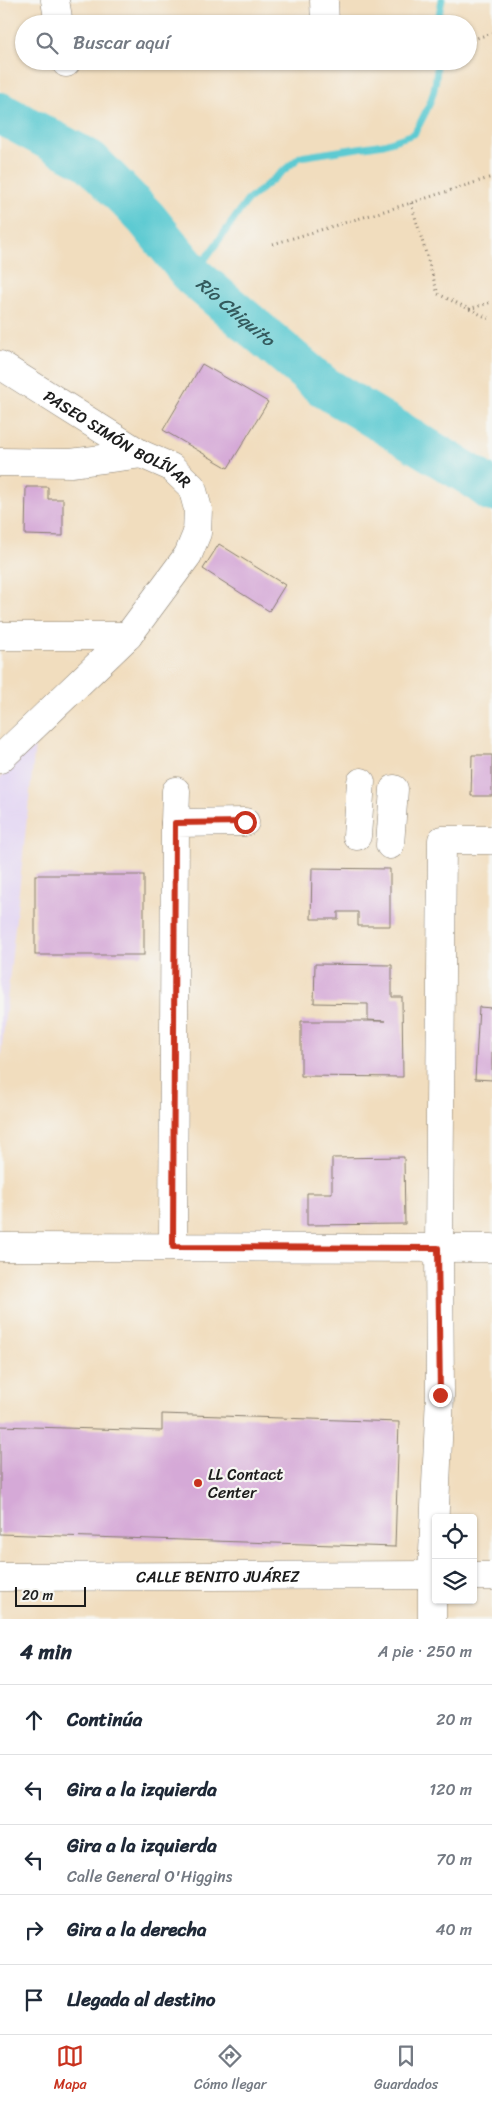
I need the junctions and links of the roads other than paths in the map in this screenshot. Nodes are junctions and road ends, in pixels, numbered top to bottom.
1 (55, 0) edge
2 (324, 0) edge
3 (58, 15) edge
4 (325, 15) edge
5 (0, 365) edge
6 (141, 454) junction
7 (0, 462) edge
8 (0, 636) edge
9 (128, 636) junction
10 (0, 760) edge
11 (361, 782) dead end
12 (394, 789) dead end
13 (176, 791) dead end
14 (245, 822) dead end
15 (175, 823) junction
16 (357, 836) dead end
17 (492, 840) edge
18 (390, 844) dead end
19 (0, 1247) edge
20 (173, 1247) junction
21 (438, 1248) junction
22 (492, 1248) edge
23 (435, 1559) edge
24 (432, 1575) edge
25 (0, 1576) edge
26 (477, 1576) edge
27 (492, 1576) edge
28 (433, 1604) edge
29 (432, 1619) edge

1 - 3 street
2 - 4 street
5 - 6 street, PASEO SIMÓN BOLÍVAR
6 - 7 street
6 - 9 street, PASEO SIMÓN BOLÍVAR
8 - 9 street
9 - 10 street, PASEO SIMÓN BOLÍVAR
11 - 16 street
12 - 18 street
13 - 15 street
14 - 15 street
15 - 20 street
17 - 21 street
19 - 20 street
20 - 21 street
21 - 22 street
21 - 23 street
24 - 25 street, CALLE BENITO JUÁREZ
26 - 27 street
28 - 29 street

